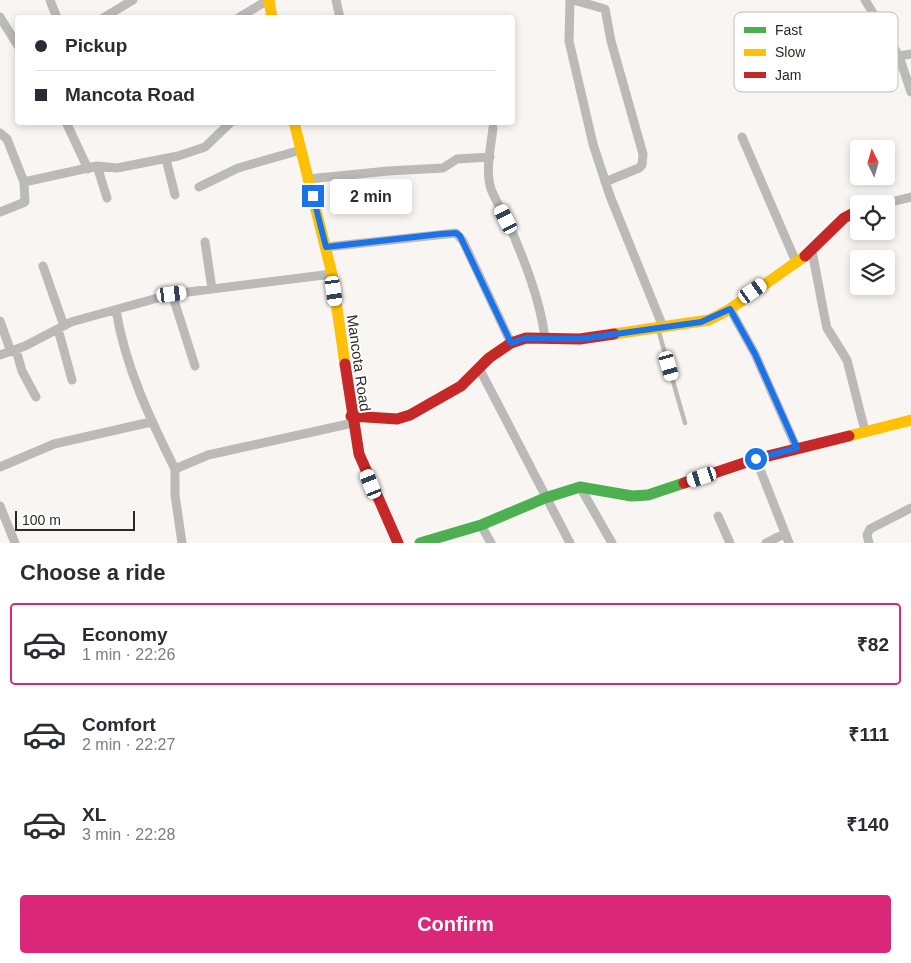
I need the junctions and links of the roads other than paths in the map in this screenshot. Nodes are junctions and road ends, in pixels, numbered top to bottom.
1 (50, 0) edge
2 (113, 0) edge
3 (133, 0) edge
4 (268, 0) edge
5 (336, 0) edge
6 (571, 0) edge
7 (865, 0) edge
8 (605, 5) edge
9 (118, 9) junction
10 (872, 12) edge
11 (56, 15) edge
12 (108, 15) edge
13 (243, 15) edge
14 (271, 15) edge
15 (339, 15) edge
16 (0, 17) edge
17 (15, 41) edge
18 (911, 54) edge
19 (898, 56) joint
20 (911, 92) edge
21 (68, 125) edge
22 (228, 125) edge
23 (295, 125) edge
24 (493, 128) dead end
25 (0, 133) edge
26 (742, 137) dead end
27 (301, 150) junction
28 (490, 157) junction
29 (166, 159) junction
30 (93, 167) junction
31 (308, 179) junction
32 (24, 182) junction
33 (605, 182) junction
34 (199, 187) dead end
35 (175, 194) dead end
36 (107, 198) dead end
37 (911, 198) edge
38 (895, 201) edge
39 (0, 212) edge
40 (850, 215) edge
41 (204, 242) dead end
42 (326, 247) junction
43 (812, 251) junction
44 (796, 262) junction
45 (43, 266) dead end
46 (332, 274) junction
47 (212, 289) junction
48 (172, 294) junction
49 (730, 309) junction
50 (116, 310) junction
51 (0, 321) edge
52 (61, 328) junction
53 (660, 328) junction
54 (545, 338) junction
55 (511, 343) junction
56 (14, 351) junction
57 (0, 355) edge
58 (195, 366) dead end
59 (479, 368) junction
60 (72, 380) dead end
61 (36, 397) dead end
62 (352, 420) junction
63 (911, 420) edge
64 (151, 422) junction
65 (685, 423) dead end
66 (865, 431) junction
67 (797, 448) junction
68 (756, 459) junction
69 (0, 467) edge
70 (175, 469) junction
71 (580, 488) junction
72 (545, 498) junction
73 (0, 506) edge
74 (911, 508) edge
75 (718, 516) dead end
76 (481, 524) junction
77 (784, 534) junction
78 (15, 543) edge
79 (182, 543) edge
80 (398, 543) edge
81 (420, 543) edge
82 (491, 543) edge
83 (570, 543) edge
84 (612, 543) edge
85 (730, 543) edge
86 (766, 543) edge
87 (789, 543) edge
88 (869, 543) edge

1 - 11 street
2 - 9 street
3 - 9 street
4 - 13 street
4 - 14 street
5 - 15 street
6 - 8 street
6 - 33 street
7 - 10 street
8 - 33 street
9 - 12 street
16 - 17 street
18 - 19 street
19 - 20 street
21 - 30 street
22 - 29 street
23 - 27 street, Mancota Road
24 - 28 street
25 - 32 street
26 - 44 street
27 - 31 street, Mancota Road
27 - 34 street
28 - 31 street
28 - 54 street
29 - 30 street
29 - 35 street
30 - 32 street
30 - 36 street
31 - 42 street, Mancota Road
32 - 39 street
33 - 53 street
37 - 38 street
40 - 43 street
41 - 47 street
42 - 46 street, Mancota Road
42 - 55 street
43 - 44 street
43 - 66 street
44 - 49 street
45 - 52 street
46 - 47 street
46 - 62 street, Mancota Road
47 - 48 street
48 - 50 street
48 - 58 street
49 - 53 street
49 - 67 street
50 - 52 street
50 - 64 street
51 - 56 street
52 - 56 street
52 - 60 street
53 - 54 street
53 - 65 lane
54 - 55 street
55 - 59 street
56 - 57 street
56 - 61 street
59 - 62 street
59 - 72 street
62 - 70 street
62 - 80 street, Mancota Road
63 - 66 street
64 - 69 street
64 - 70 street
66 - 67 street
67 - 68 street
68 - 71 street
68 - 77 street
70 - 79 street
71 - 72 street
71 - 84 street
72 - 76 street
72 - 83 street
73 - 78 street
74 - 88 street
75 - 85 street
76 - 81 street
76 - 82 street
77 - 86 street
77 - 87 street

